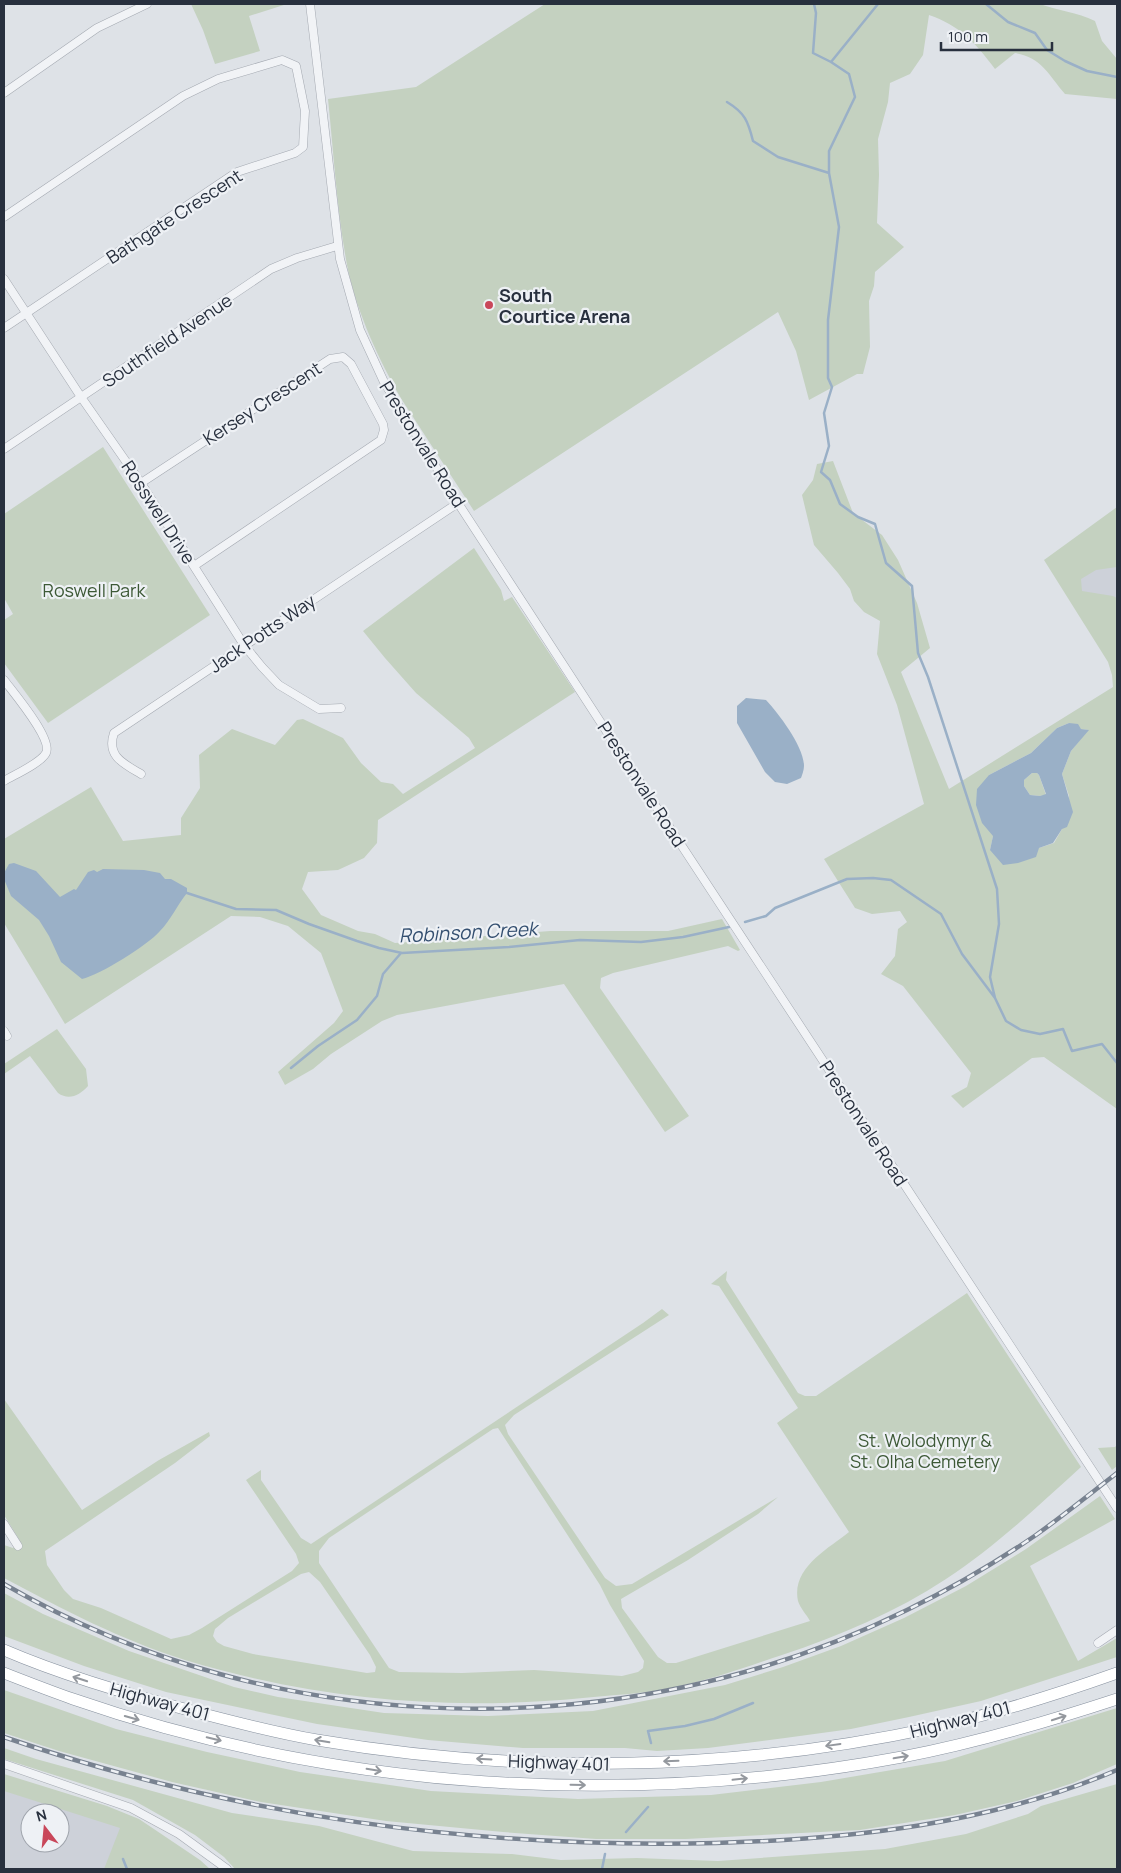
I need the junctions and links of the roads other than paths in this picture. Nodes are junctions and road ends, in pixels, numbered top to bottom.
1 (147, 4) edge
2 (310, 4) edge
3 (4, 93) edge
4 (4, 217) edge
5 (337, 246) junction
6 (4, 279) edge
7 (26, 313) junction
8 (4, 328) edge
9 (82, 398) junction
10 (4, 449) edge
11 (141, 483) junction
12 (458, 503) junction
13 (194, 566) junction
14 (244, 645) junction
15 (4, 680) edge
16 (341, 708) dead end
17 (141, 774) dead end
18 (4, 781) edge
19 (1117, 1508) edge
20 (4, 1524) edge
21 (18, 1546) dead end
22 (1117, 1630) edge
23 (1098, 1643) dead end
24 (4, 1650) edge
25 (4, 1673) edge
26 (1117, 1673) edge
27 (1117, 1699) edge
28 (4, 1764) edge
29 (227, 1869) edge

1 - 3 street
2 - 5 street, Prestonvale Road
4 - 7 street, Bathgate Crescent
5 - 9 street, Southfield Avenue
5 - 12 street, Prestonvale Road
6 - 7 street, Rosswell Drive
7 - 8 street
7 - 9 street, Rosswell Drive
9 - 10 street, Southfield Avenue
9 - 11 street, Rosswell Drive
11 - 13 street, Rosswell Drive
11 - 13 street, Kersey Crescent
12 - 14 street, Jack Potts Way
12 - 19 street, Prestonvale Road
13 - 14 street, Rosswell Drive
14 - 16 street, Rosswell Drive
14 - 17 street, Jack Potts Way
15 - 18 street
20 - 21 street
22 - 23 street
26 -> 24 highway, Highway 401
25 -> 27 highway, Highway 401
28 - 29 street

